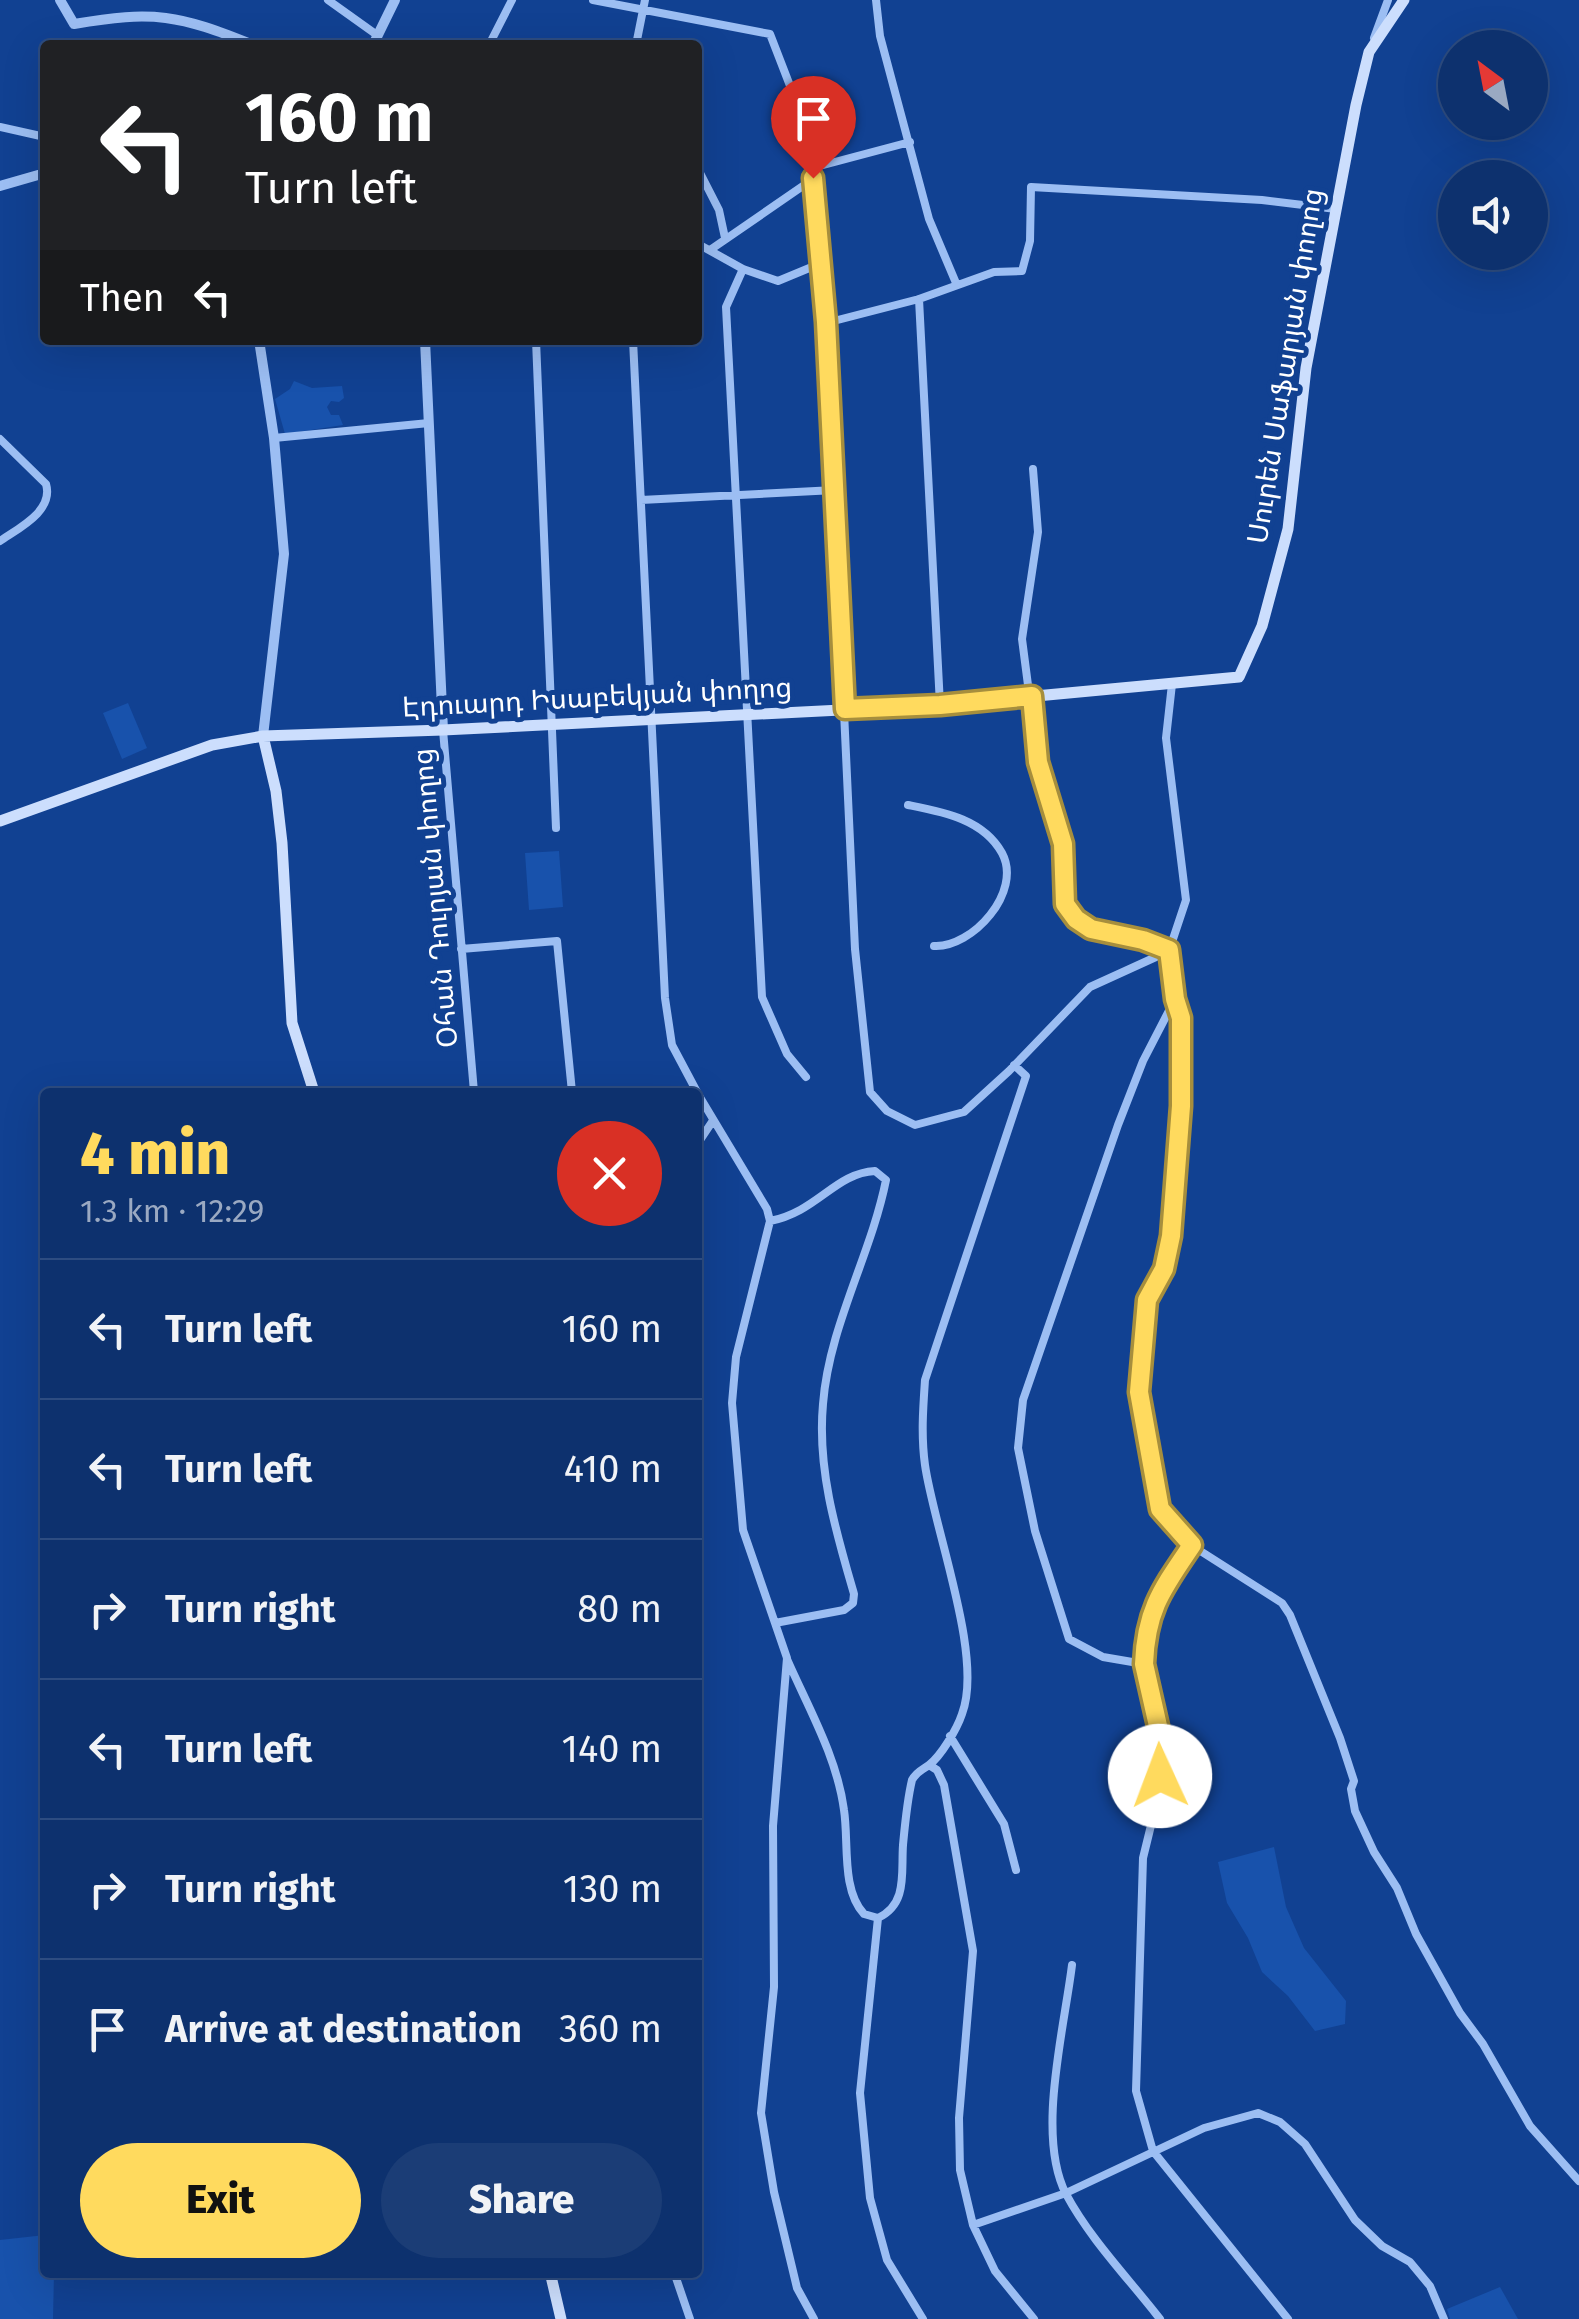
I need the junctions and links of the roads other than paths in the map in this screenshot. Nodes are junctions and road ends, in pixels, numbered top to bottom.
1 (60, 0) edge
2 (328, 0) edge
3 (396, 0) edge
4 (512, 0) edge
5 (592, 0) edge
6 (876, 0) edge
7 (1388, 0) edge
8 (1404, 0) edge
9 (644, 5) edge
10 (240, 40) edge
11 (375, 40) edge
12 (492, 40) edge
13 (637, 40) edge
14 (1369, 52) junction
15 (0, 126) edge
16 (40, 136) edge
17 (910, 142) junction
18 (812, 168) junction
19 (40, 174) edge
20 (702, 177) edge
21 (813, 178) junction
22 (0, 186) edge
23 (1336, 209) junction
24 (724, 238) junction
25 (702, 246) edge
26 (710, 250) junction
27 (819, 264) junction
28 (743, 269) junction
29 (956, 283) junction
30 (918, 299) junction
31 (826, 322) junction
32 (260, 345) edge
33 (425, 345) edge
34 (536, 345) edge
35 (634, 345) edge
36 (429, 423) junction
37 (274, 438) junction
38 (0, 439) edge
39 (1032, 469) dead end
40 (834, 490) junction
41 (736, 495) junction
42 (641, 500) junction
43 (0, 541) edge
44 (1172, 684) junction
45 (1032, 696) junction
46 (940, 705) junction
47 (845, 709) junction
48 (748, 715) junction
49 (650, 720) junction
50 (552, 725) junction
51 (443, 730) junction
52 (264, 736) junction
53 (908, 805) dead end
54 (0, 821) edge
55 (556, 828) dead end
56 (934, 946) dead end
57 (461, 949) junction
58 (1169, 950) junction
59 (1175, 999) junction
60 (1014, 1066) junction
61 (806, 1076) dead end
62 (313, 1088) edge
63 (474, 1088) edge
64 (572, 1088) edge
65 (694, 1088) edge
66 (702, 1103) edge
67 (712, 1122) junction
68 (702, 1137) edge
69 (770, 1221) junction
70 (1192, 1545) junction
71 (775, 1623) junction
72 (787, 1658) junction
73 (1144, 1664) junction
74 (950, 1736) junction
75 (929, 1766) junction
76 (1016, 1870) dead end
77 (878, 1918) junction
78 (1072, 1965) dead end
79 (1153, 2151) junction
80 (1579, 2181) edge
81 (1066, 2193) junction
82 (973, 2225) junction
83 (551, 2278) edge
84 (676, 2278) edge
85 (561, 2319) edge
86 (690, 2319) edge
87 (814, 2319) edge
88 (922, 2319) edge
89 (1034, 2319) edge
90 (1160, 2319) edge
91 (1288, 2319) edge
92 (1444, 2319) edge

1 - 10 street
2 - 11 street
3 - 11 street
4 - 12 street
5 - 9 street
6 - 17 street
7 - 14 street
8 - 14 main road
9 - 13 street
9 - 18 street
14 - 23 main road, Սուրեն Սաֆարյան փողոց
15 - 16 street
17 - 18 street
17 - 29 street
18 - 21 street
19 - 22 street
20 - 24 street
21 - 24 street
21 - 27 street
23 - 29 street
23 - 44 main road, Սուրեն Սաֆարյան փողոց
24 - 26 street
25 - 26 street
26 - 28 street
27 - 28 street
27 - 31 street
28 - 41 street
29 - 30 street
30 - 31 street
30 - 46 street
31 - 40 street
32 - 37 street
33 - 36 street, Օհան Դուրյան փողոց
34 - 50 street
35 - 42 street
36 - 37 street
36 - 51 street, Օհան Դուրյան փողոց
37 - 52 street
38 - 43 street
39 - 45 street
40 - 41 street
40 - 47 street
41 - 42 street
41 - 48 street
42 - 49 street
44 - 45 main road, Էդուարդ Իսաբեկյան փողոց
44 - 58 street
45 - 46 main road, Էդուարդ Իսաբեկյան փողոց
45 - 58 street
46 - 47 main road, Էդուարդ Իսաբեկյան փողոց
47 - 48 main road, Էդուարդ Իսաբեկյան փողոց
47 - 60 street
48 - 49 main road, Էդուարդ Իսաբեկյան փողոց
48 - 61 street
49 - 50 main road, Էդուարդ Իսաբեկյան փողոց
49 - 65 street
50 - 51 main road, Էդուարդ Իսաբեկյան փողոց
50 - 55 street
51 - 52 main road, Էդուարդ Իսաբեկյան փողոց
51 - 57 street, Օհան Դուրյան փողոց
52 - 54 main road, Էդուարդ Իսաբեկյան փողոց
52 - 62 main road
53 - 56 street
57 - 63 street, Օհան Դուրյան փողոց
57 - 64 street
58 - 59 street
58 - 60 street
59 - 70 street
59 - 73 street
60 - 74 street
66 - 67 street
67 - 68 street
67 - 69 street
69 - 71 street
69 - 71 street
70 - 73 street
70 - 80 street
71 - 72 street
72 - 77 street
72 - 87 street
73 - 79 street
74 - 75 street
74 - 76 street
75 - 77 street
75 - 82 street
77 - 88 street
78 - 81 street
79 - 81 street
79 - 91 street
79 - 92 street
81 - 82 street
81 - 90 street
82 - 89 street
83 - 85 main road
84 - 86 street

